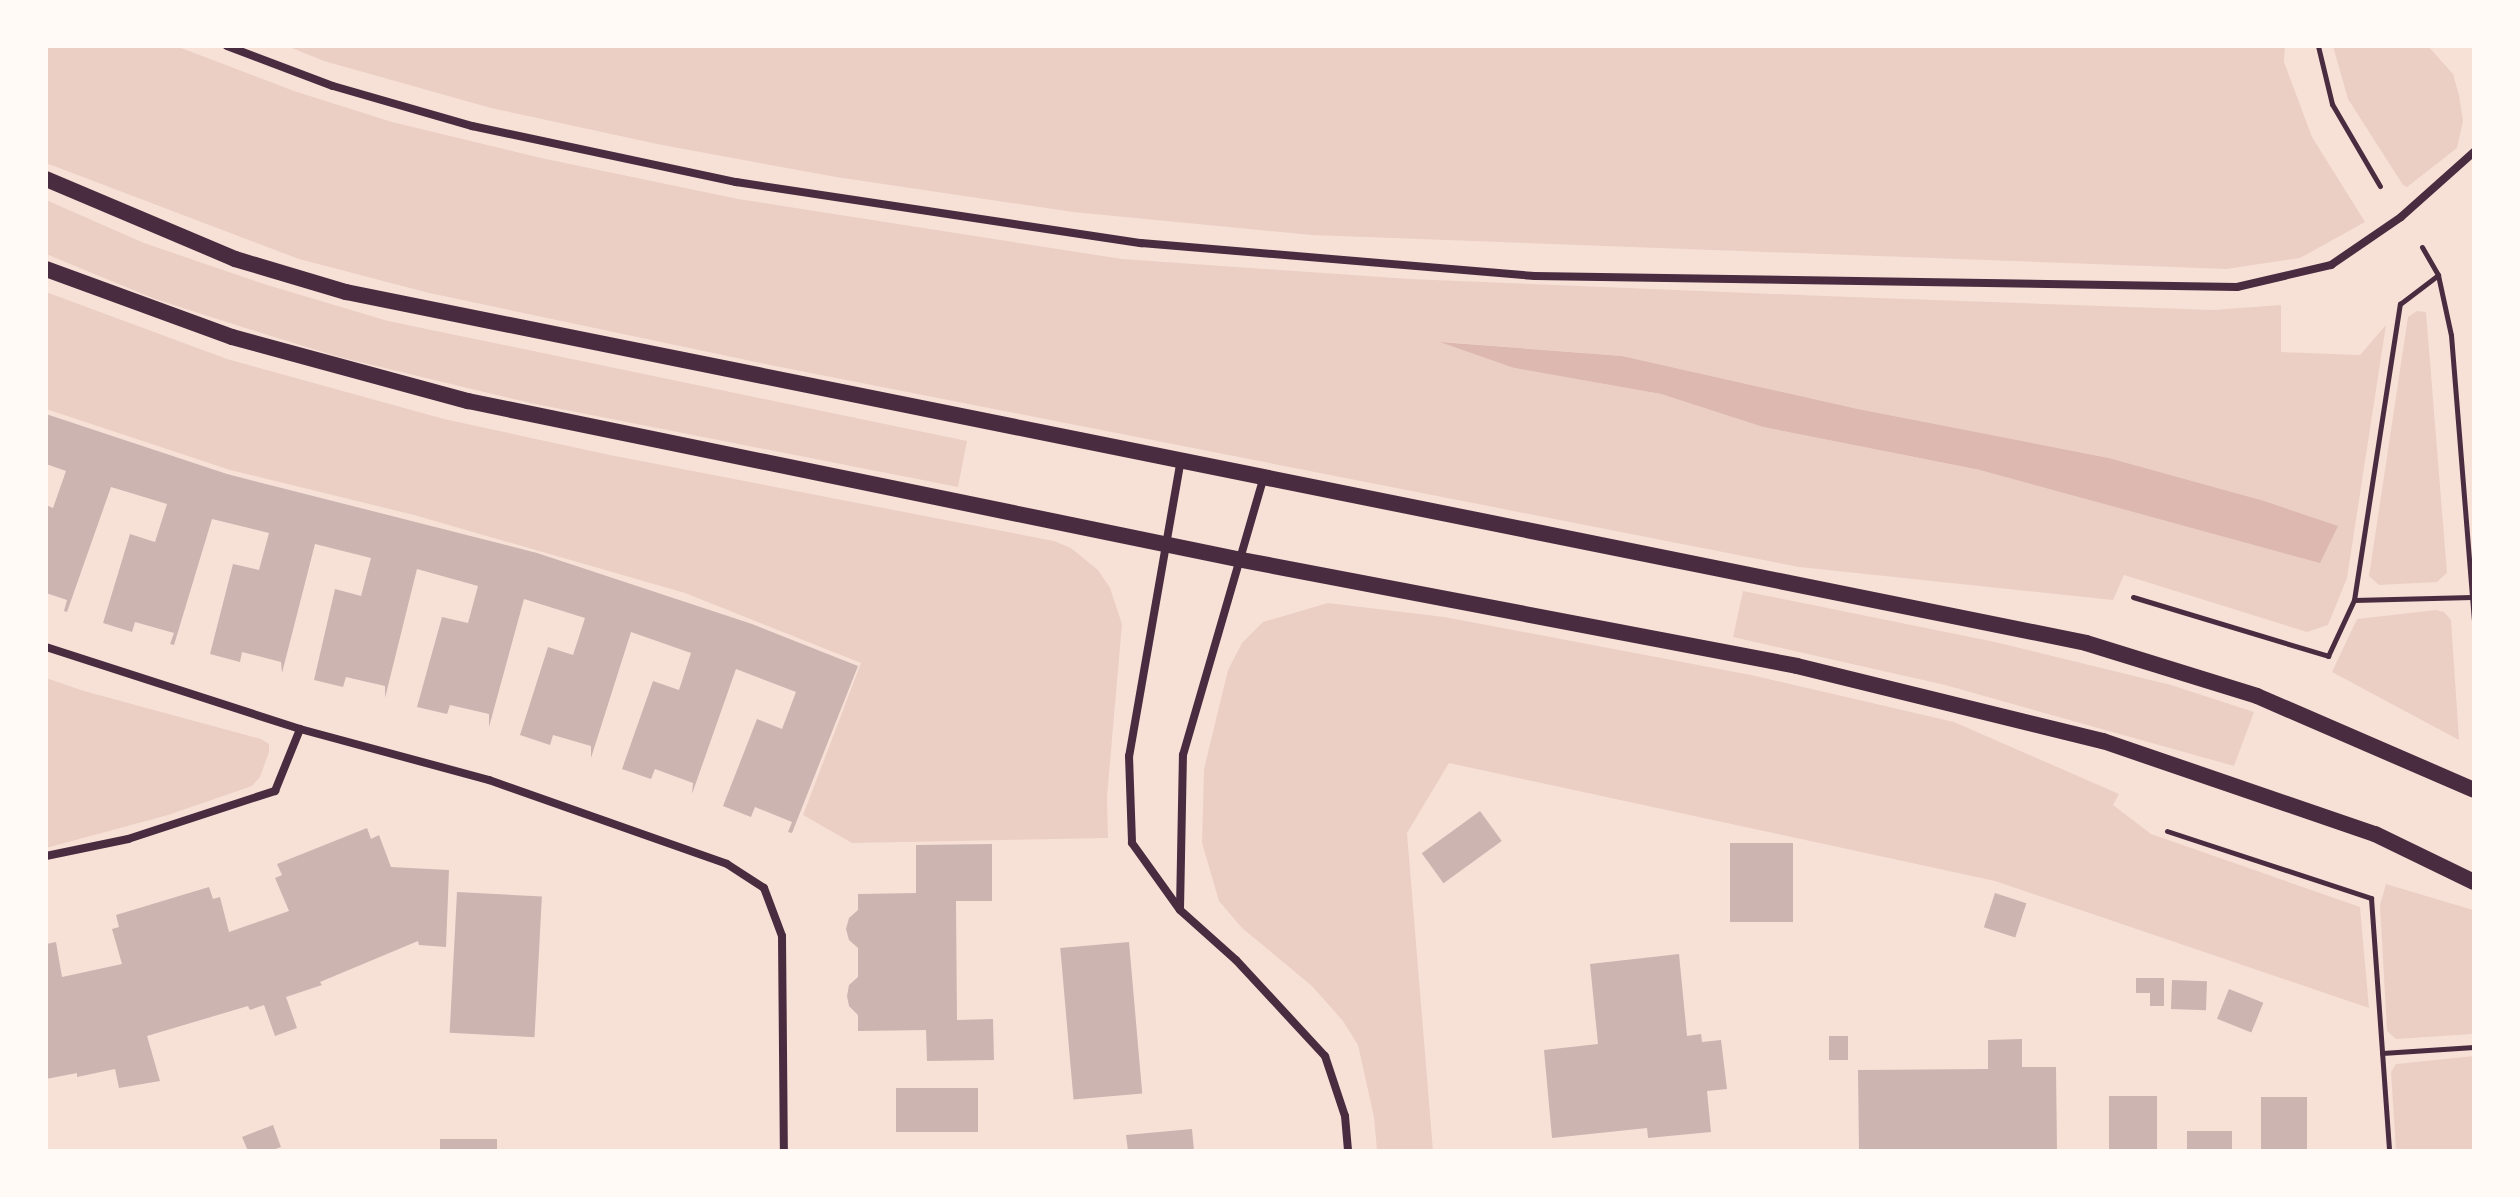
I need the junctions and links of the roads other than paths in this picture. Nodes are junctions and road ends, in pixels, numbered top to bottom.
1 (227, 46) edge
2 (2474, 152) edge
3 (46, 179) edge
4 (46, 269) edge
5 (1181, 459) junction
6 (1264, 476) junction
7 (1166, 545) junction
8 (1242, 560) junction
9 (46, 647) edge
10 (300, 729) junction
11 (2474, 790) edge
12 (46, 856) edge
13 (2474, 882) edge
14 (1180, 910) junction
15 (784, 1151) edge
16 (1348, 1151) edge

1 - 2 street
3 - 5 main road
4 - 7 main road
5 - 6 main road
5 - 7 street
6 - 8 street
6 - 11 main road
7 - 8 main road
7 - 14 street
8 - 13 main road
8 - 14 street
9 - 10 street
10 - 12 street
10 - 15 street
14 - 16 street

